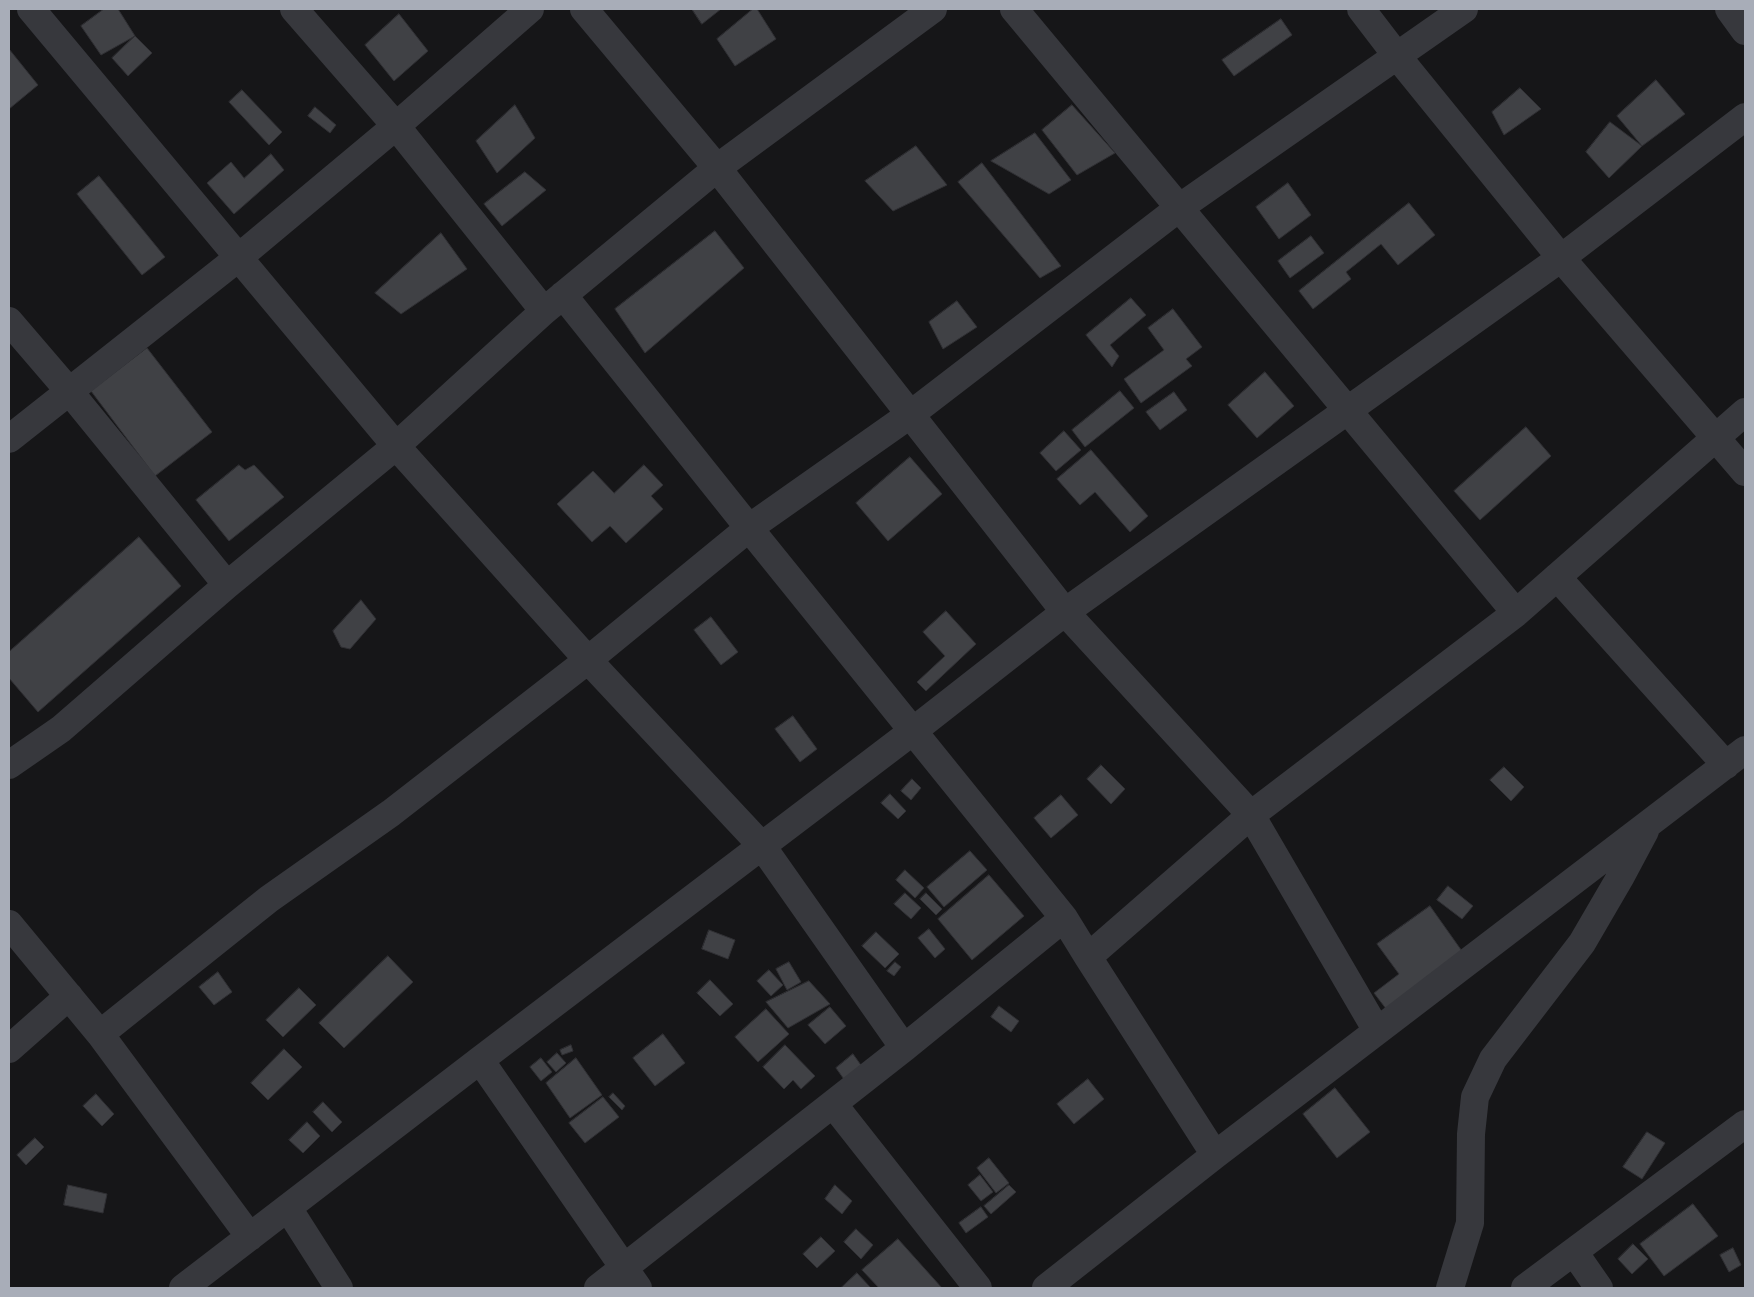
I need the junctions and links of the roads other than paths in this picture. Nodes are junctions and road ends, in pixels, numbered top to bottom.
1 (31, 9) edge
2 (294, 9) edge
3 (530, 9) edge
4 (584, 9) edge
5 (933, 9) edge
6 (1014, 9) edge
7 (1361, 9) edge
8 (1464, 9) edge
9 (1729, 9) edge
10 (1745, 30) edge
11 (1397, 56) junction
12 (1745, 117) edge
13 (396, 126) junction
14 (717, 168) junction
15 (1179, 208) junction
16 (238, 258) junction
17 (1562, 258) junction
18 (553, 303) junction
19 (9, 321) edge
20 (69, 391) junction
21 (1348, 411) junction
22 (1745, 412) edge
23 (911, 414) junction
24 (1715, 438) junction
25 (9, 439) edge
26 (396, 446) junction
27 (1745, 472) edge
28 (749, 528) junction
29 (1557, 577) junction
30 (227, 585) junction
31 (1065, 612) junction
32 (1516, 613) junction
33 (588, 660) junction
34 (913, 731) junction
35 (1736, 758) edge
36 (9, 765) edge
37 (1251, 815) junction
38 (1648, 825) junction
39 (762, 846) junction
40 (1064, 918) junction
41 (9, 924) edge
42 (1088, 957) junction
43 (68, 996) junction
44 (1377, 1031) junction
45 (100, 1034) junction
46 (904, 1048) junction
47 (9, 1049) edge
48 (480, 1060) junction
49 (833, 1104) junction
50 (1745, 1124) edge
51 (1215, 1155) junction
52 (288, 1208) junction
53 (250, 1237) junction
54 (1574, 1252) junction
55 (631, 1278) edge
56 (183, 1288) edge
57 (339, 1288) edge
58 (598, 1288) edge
59 (978, 1288) edge
60 (1046, 1288) edge
61 (1450, 1288) edge
62 (1524, 1288) edge
63 (1599, 1288) edge

1 - 16 street
2 - 13 street
3 - 13 street
4 - 14 street
5 - 14 street
6 - 15 street
7 - 11 street
8 - 11 street
9 - 10 street
11 - 15 street
11 - 17 street
12 - 17 street
13 - 16 street
13 - 18 street
14 - 18 street
14 - 23 street
15 - 21 street
15 - 23 street
16 - 20 street
16 - 26 street
17 - 21 street
17 - 24 street
18 - 26 street
18 - 28 street
19 - 20 street
20 - 25 street
20 - 30 street
21 - 31 street
21 - 32 street
22 - 24 street
23 - 28 street
23 - 31 street
24 - 27 street
24 - 29 street
26 - 30 street
26 - 33 street
28 - 33 street
28 - 34 street
29 - 32 street
29 - 35 street
30 - 36 street
31 - 34 street
31 - 37 street
32 - 37 street
33 - 39 street
33 - 45 street
34 - 39 street
34 - 40 street
35 - 38 street
37 - 42 street
37 - 44 street
38 - 44 street
38 - 61 street
39 - 46 street
39 - 48 street
40 - 42 street
40 - 46 street
41 - 43 street
42 - 51 street
43 - 45 street
43 - 47 street
44 - 51 street
45 - 53 street
46 - 49 street
48 - 52 street
48 - 55 street
49 - 55 street
49 - 59 street
50 - 54 street
51 - 60 street
52 - 53 street
52 - 57 street
53 - 56 street
54 - 62 street
54 - 63 street
55 - 58 street

